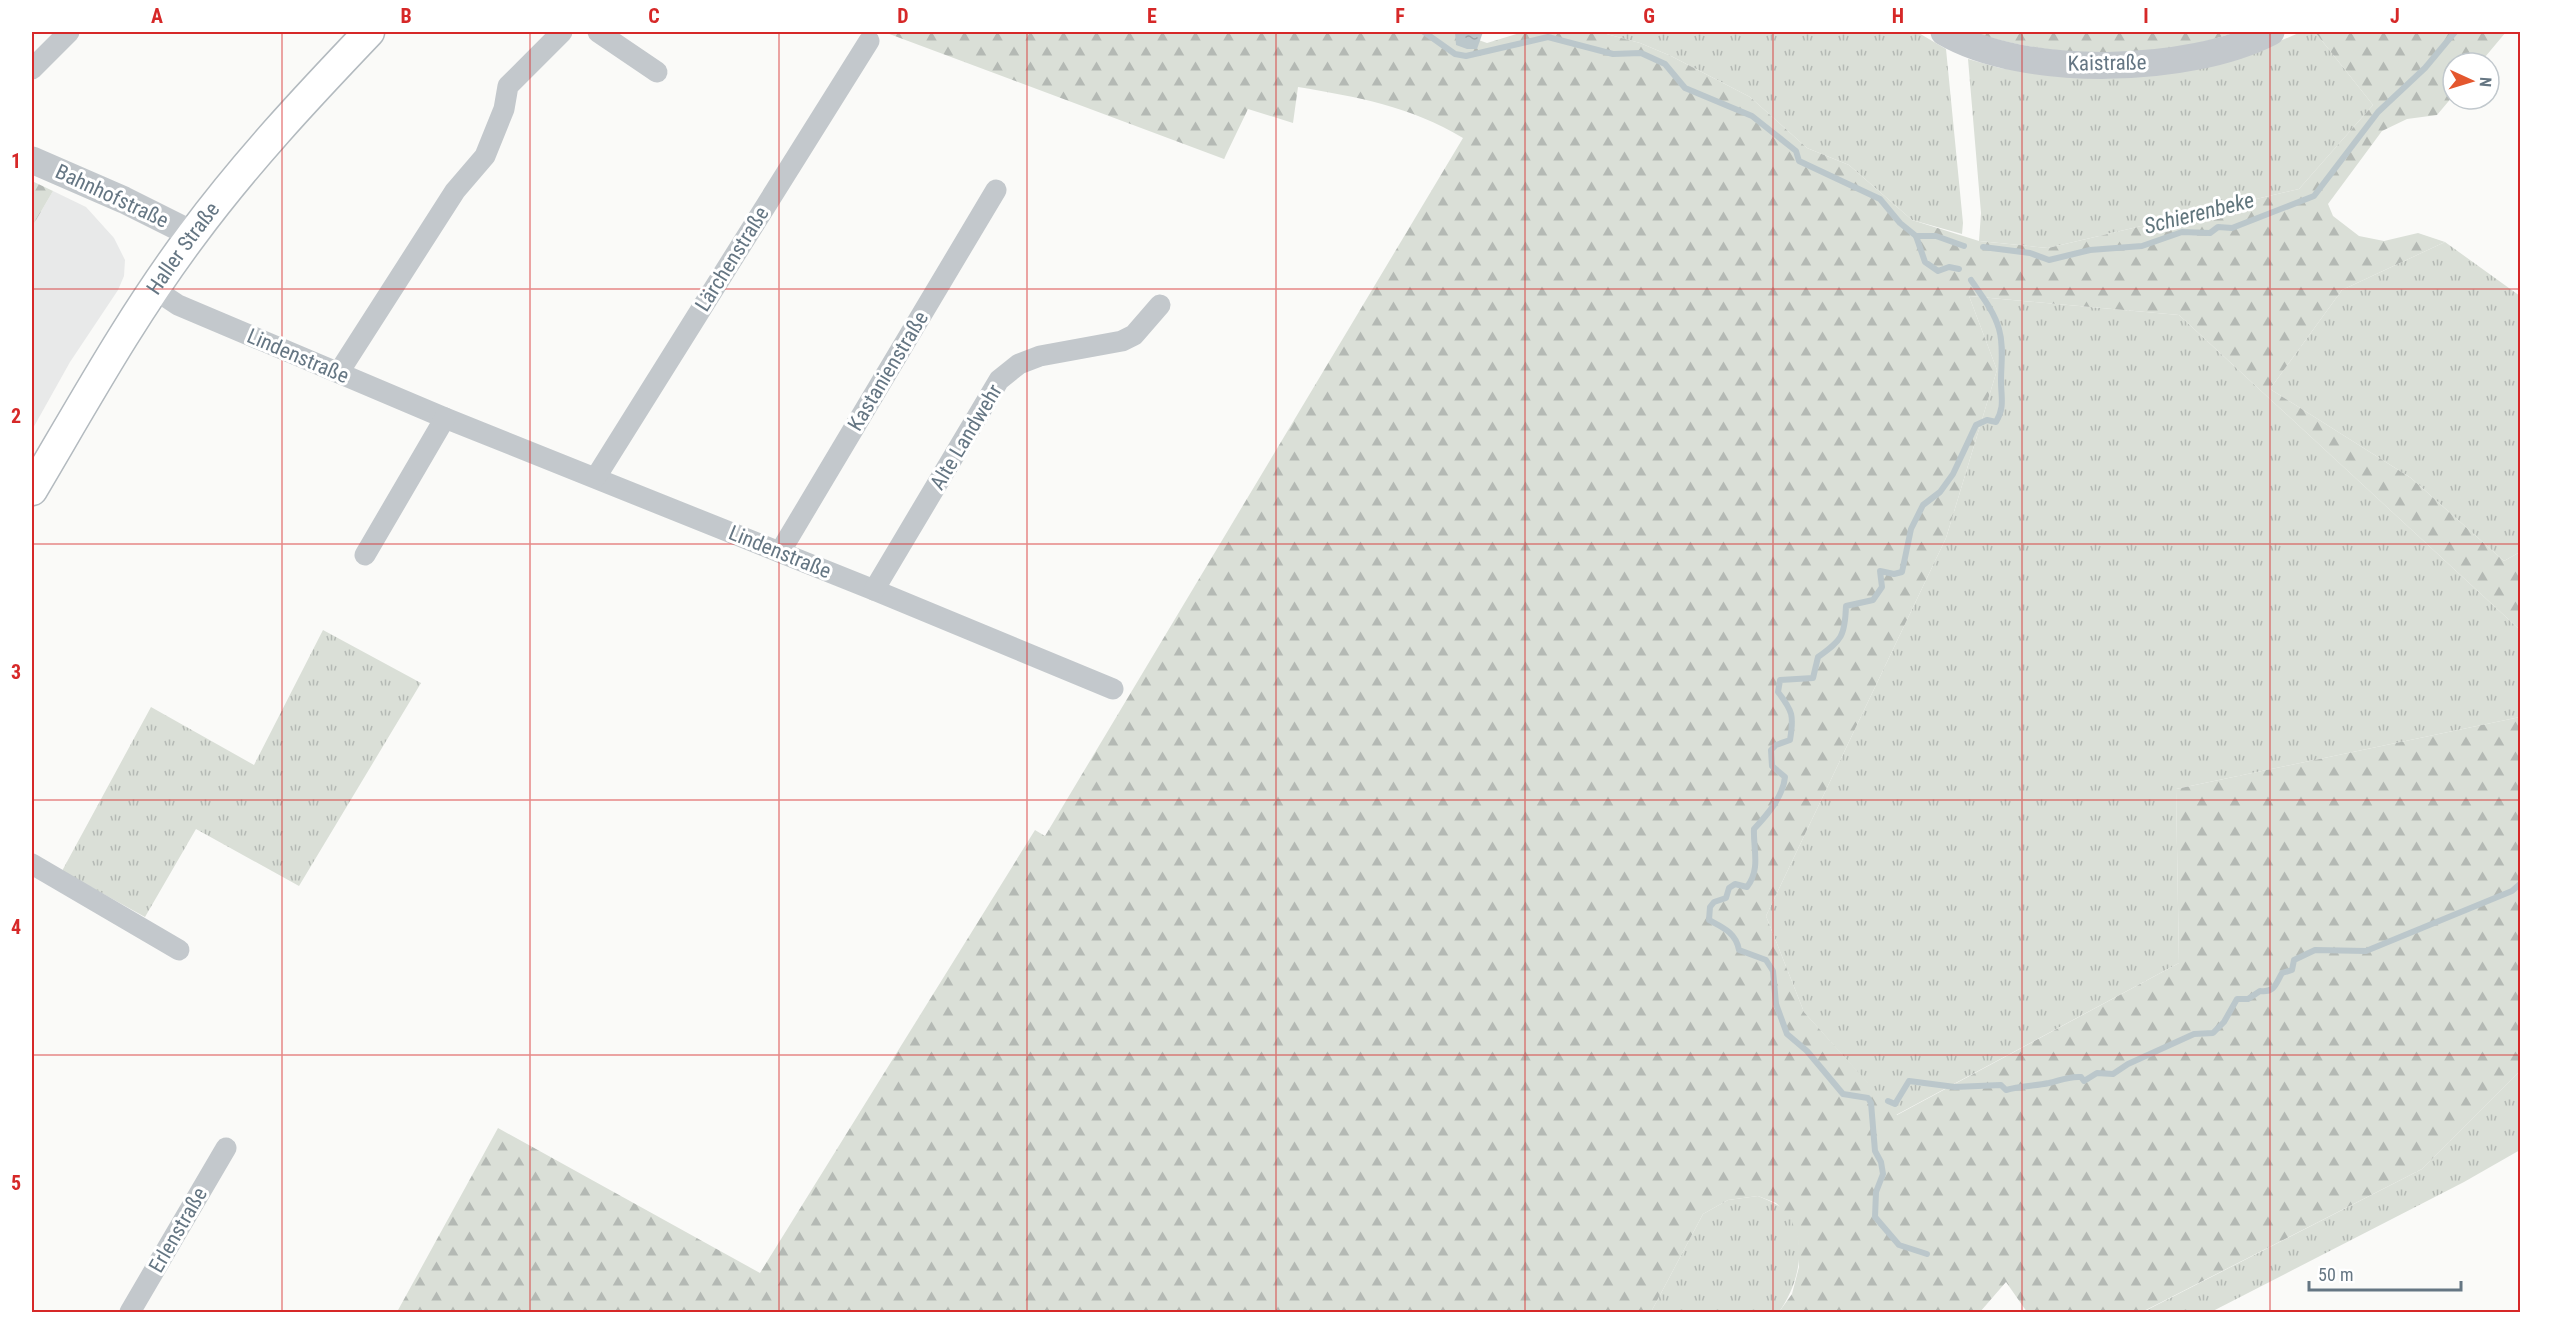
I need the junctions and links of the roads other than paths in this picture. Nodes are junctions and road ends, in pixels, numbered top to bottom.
1 (69, 32) edge
2 (369, 32) edge
3 (562, 32) edge
4 (598, 32) edge
5 (1944, 32) edge
6 (2271, 32) edge
7 (869, 41) dead end
8 (32, 69) edge
9 (657, 72) dead end
10 (32, 160) edge
11 (996, 190) dead end
12 (192, 234) junction
13 (154, 289) junction
14 (1160, 305) dead end
15 (339, 372) junction
16 (445, 418) junction
17 (596, 477) junction
18 (32, 490) edge
19 (780, 552) junction
20 (364, 555) dead end
21 (874, 590) junction
22 (1113, 689) dead end
23 (32, 864) edge
24 (179, 950) dead end
25 (226, 1148) dead end
26 (130, 1312) edge

1 - 8 street
2 - 12 main road, Haller Straße
3 - 15 street
4 - 9 street
5 - 6 street, Kaistraße
7 - 17 street, Lärchenstraße
10 - 12 street, Bahnhofstraße
11 - 19 street, Kastanienstraße
12 - 13 main road, Haller Straße
13 - 15 street, Lindenstraße
13 - 18 main road, Haller Straße
14 - 21 street, Alte Landwehr
15 - 16 street, Lindenstraße
16 - 17 street, Lindenstraße
16 - 20 street
17 - 19 street, Lindenstraße
19 - 21 street, Lindenstraße
21 - 22 street, Lindenstraße
23 - 24 street
25 - 26 street, Erlenstraße

